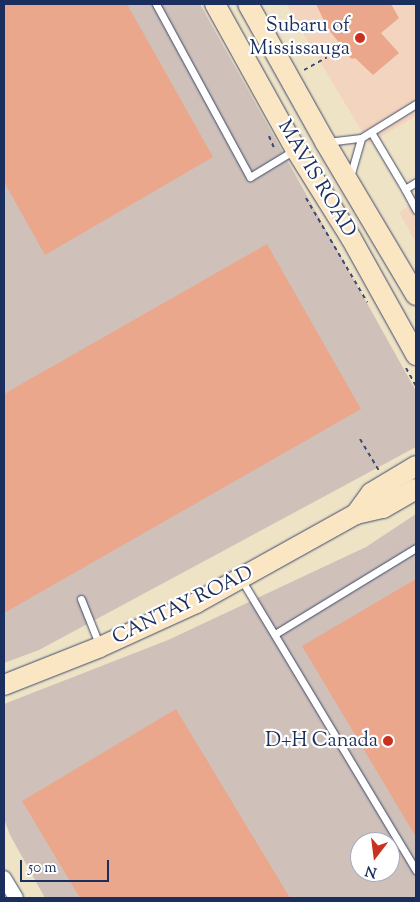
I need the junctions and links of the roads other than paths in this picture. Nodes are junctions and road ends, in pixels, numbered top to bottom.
1 (156, 4) edge
2 (215, 4) edge
3 (248, 4) edge
4 (416, 104) edge
5 (371, 132) junction
6 (360, 138) junction
7 (324, 142) junction
8 (296, 150) junction
9 (348, 181) junction
10 (416, 182) edge
11 (405, 189) junction
12 (416, 210) edge
13 (416, 295) edge
14 (409, 358) edge
15 (416, 466) edge
16 (416, 489) edge
17 (356, 514) junction
18 (416, 548) edge
19 (240, 578) junction
20 (81, 599) dead end
21 (275, 634) junction
22 (100, 647) junction
23 (4, 686) edge
24 (416, 870) edge
25 (4, 878) edge
26 (16, 898) edge

1 - 8 lane
2 - 8 main road, MAVIS ROAD
3 - 7 main road, MAVIS ROAD
4 - 5 lane
5 - 6 lane
5 - 11 lane
6 - 7 lane
6 - 9 lane
7 - 9 main road, MAVIS ROAD
8 - 14 main road, MAVIS ROAD
9 - 13 main road, MAVIS ROAD
10 - 11 lane
11 - 12 lane
15 - 17 main road, CANTAY ROAD
16 - 17 main road, CANTAY ROAD
17 - 19 main road, CANTAY ROAD
18 - 21 lane
19 - 21 lane
19 - 22 main road, CANTAY ROAD
20 - 22 lane
21 - 24 lane
22 - 23 main road, CANTAY ROAD
25 - 26 street

